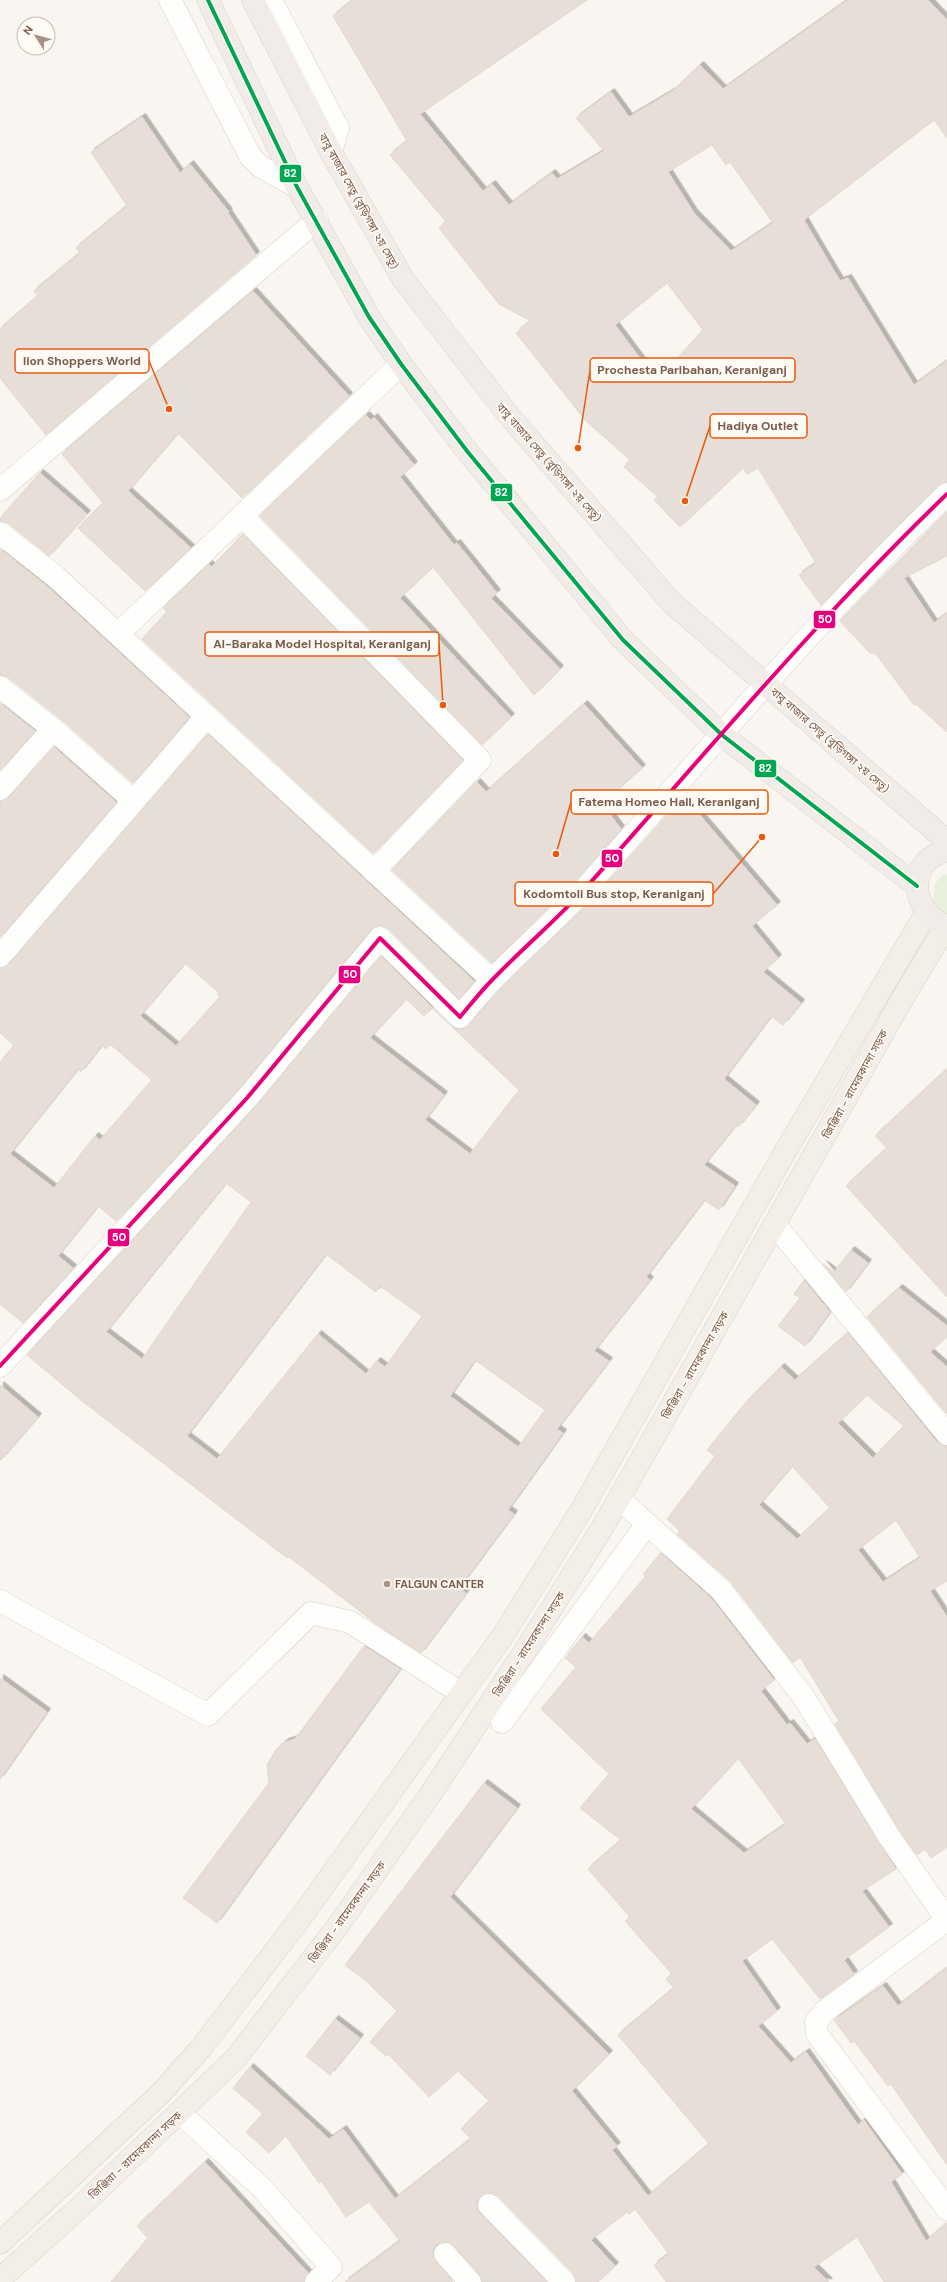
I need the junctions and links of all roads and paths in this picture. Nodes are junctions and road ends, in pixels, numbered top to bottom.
1 (170, 0) edge
2 (208, 0) edge
3 (253, 0) edge
4 (271, 0) edge
5 (330, 152) junction
6 (297, 187) junction
7 (317, 220) junction
8 (401, 364) junction
9 (0, 490) edge
10 (947, 494) edge
11 (242, 516) junction
12 (0, 533) edge
13 (118, 634) junction
14 (0, 687) edge
15 (207, 716) junction
16 (53, 729) junction
17 (722, 735) junction
18 (0, 789) edge
19 (134, 801) junction
20 (947, 841) edge
21 (947, 851) edge
22 (374, 870) junction
23 (917, 886) junction
24 (926, 913) junction
25 (947, 926) edge
26 (0, 956) edge
27 (492, 980) junction
28 (775, 1225) junction
29 (0, 1366) edge
30 (947, 1434) edge
31 (619, 1499) junction
32 (647, 1524) junction
33 (0, 1601) edge
34 (461, 1693) junction
35 (502, 1722) dead end
36 (180, 2113) junction
37 (102, 2149) junction
38 (119, 2170) junction
39 (489, 2205) dead end
40 (947, 2209) edge
41 (0, 2243) edge
42 (445, 2254) dead end
43 (0, 2279) edge
44 (316, 2282) edge
45 (470, 2282) edge
46 (564, 2282) edge

1 - 6 street
2 - 6 highway
3 - 5 highway, বাবু বাজার সেতু (বুড়িগঙ্গা ২য় সেতু)
4 - 5 street
5 - 20 highway, বাবু বাজার সেতু (বুড়িগঙ্গা ২য় সেতু)
6 - 7 highway
7 - 8 highway
7 - 9 street
8 - 11 street
8 - 17 highway
10 - 17 street
11 - 13 street
11 - 22 street
12 - 13 street
13 - 15 street
14 - 16 street
15 - 19 street
15 - 22 street
16 - 18 street
16 - 19 street
17 - 23 highway
17 - 27 street
19 - 26 street
21 - 23 highway
22 - 27 street
23 - 24 highway
24 - 25 highway
24 - 34 main road
25 - 28 main road, জিঞ্জিরা - রামেরকান্দা সড়ক
27 - 29 street
28 - 30 street
28 - 31 main road, জিঞ্জিরা - রামেরকান্দা সড়ক
31 - 32 street
31 - 36 main road, জিঞ্জিরা - রামেরকান্দা সড়ক
32 - 35 street
32 - 40 street
33 - 34 street
34 - 37 main road
36 - 38 main road, জিঞ্জিরা - রামেরকান্দা সড়ক
36 - 44 street
37 - 38 main road
37 - 41 main road
38 - 43 main road, জিঞ্জিরা - রামেরকান্দা সড়ক
39 - 46 street
42 - 45 street

